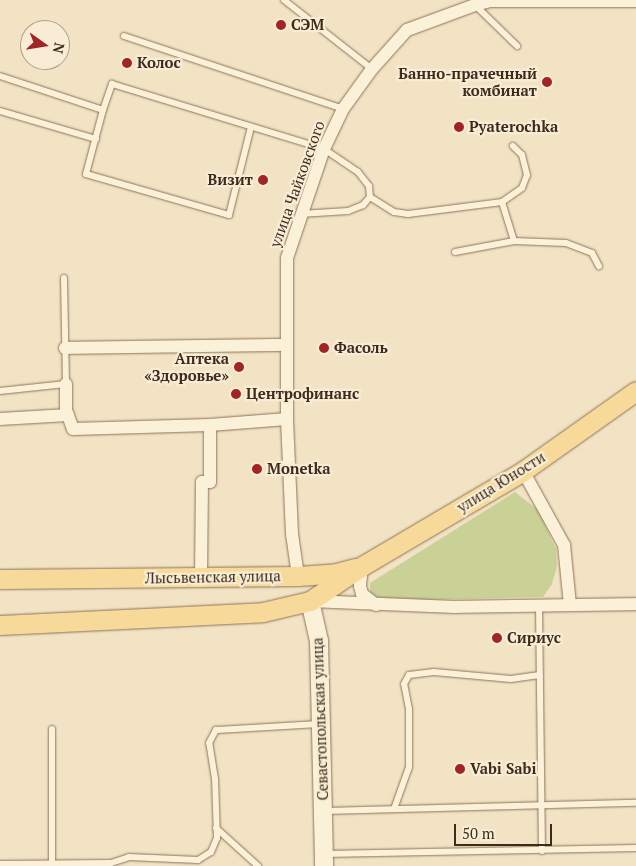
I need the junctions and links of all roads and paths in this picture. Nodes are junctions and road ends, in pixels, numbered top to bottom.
1 (284, 0) edge
2 (489, 0) edge
3 (590, 1) edge
4 (636, 1) edge
5 (474, 5) junction
6 (124, 36) dead end
7 (517, 46) dead end
8 (372, 69) junction
9 (0, 76) edge
10 (103, 110) junction
11 (343, 110) junction
12 (0, 111) edge
13 (252, 126) junction
14 (96, 139) junction
15 (513, 146) dead end
16 (324, 150) junction
17 (370, 197) junction
18 (502, 202) junction
19 (300, 214) junction
20 (514, 241) junction
21 (455, 252) dead end
22 (600, 266) dead end
23 (64, 278) dead end
24 (286, 345) junction
25 (65, 348) junction
26 (66, 384) junction
27 (0, 391) edge
28 (636, 391) edge
29 (68, 415) junction
30 (0, 419) edge
31 (287, 419) junction
32 (210, 425) junction
33 (523, 471) junction
34 (362, 566) junction
35 (298, 576) junction
36 (201, 577) junction
37 (0, 579) edge
38 (310, 601) junction
39 (636, 604) edge
40 (570, 605) junction
41 (378, 606) junction
42 (539, 606) junction
43 (0, 624) edge
44 (540, 675) junction
45 (322, 724) junction
46 (52, 729) dead end
47 (636, 803) edge
48 (541, 806) junction
49 (394, 809) junction
50 (323, 811) junction
51 (216, 828) junction
52 (636, 848) edge
53 (542, 851) junction
54 (324, 860) edge
55 (0, 864) edge
56 (52, 864) junction
57 (258, 866) edge

1 - 8 lane
2 - 3 street, улица Чайковского
2 - 5 street, улица Чайковского
3 - 4 street, улица Чайковского
5 - 7 lane
5 - 8 street, улица Чайковского
6 - 11 lane
8 - 11 street, улица Чайковского
9 - 10 lane
10 - 13 lane
10 - 14 lane
11 - 16 street, улица Чайковского
12 - 14 lane
13 - 14 lane
13 - 16 lane
15 - 18 lane
16 - 17 lane
16 - 19 street, улица Чайковского
17 - 18 lane
17 - 19 lane
18 - 20 lane
19 - 24 street, улица Чайковского
20 - 21 lane
20 - 22 lane
23 - 25 lane
24 - 25 street
24 - 31 street, улица Чайковского
25 - 26 lane
26 - 27 lane
26 - 29 street
28 - 33 main road, улица Юности
29 - 30 street
29 - 32 street
31 - 32 street
31 - 35 street, улица Чайковского
32 - 36 street
33 - 34 main road, улица Юности
33 - 40 street
34 - 35 main road, Лысьвенская улица
34 - 38 main road
34 - 41 street
35 - 36 main road, Лысьвенская улица
35 - 38 main road, Севастопольская улица
36 - 37 main road, Лысьвенская улица
38 - 41 street
38 - 43 main road
38 - 45 street, Севастопольская улица
39 - 40 street
40 - 42 street
41 - 42 street
42 - 44 lane
44 - 48 lane
44 - 49 lane
45 - 50 street, Севастопольская улица
45 - 51 lane
46 - 56 lane
47 - 48 lane
48 - 49 lane
48 - 53 lane
49 - 50 lane
50 - 54 street, Севастопольская улица
51 - 56 lane
51 - 57 lane
52 - 53 lane
53 - 54 lane
55 - 56 lane

